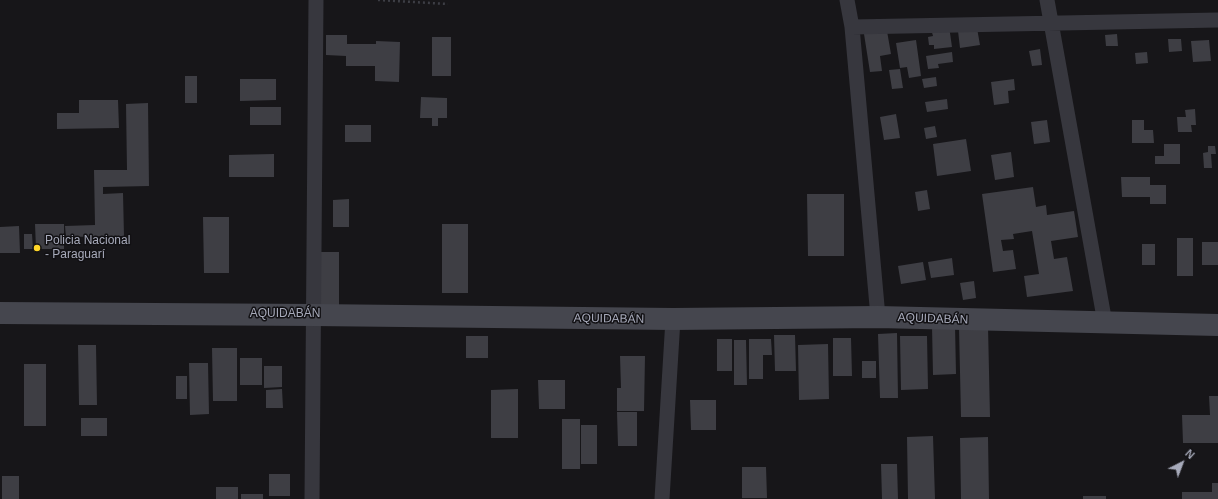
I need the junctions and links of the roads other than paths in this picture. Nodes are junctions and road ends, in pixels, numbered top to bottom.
1 (316, 0) edge
2 (847, 0) edge
3 (1047, 0) edge
4 (1218, 20) edge
5 (1051, 23) junction
6 (852, 27) junction
7 (0, 313) edge
8 (313, 315) junction
9 (878, 317) junction
10 (672, 320) junction
11 (1105, 323) junction
12 (1218, 325) edge
13 (312, 499) edge
14 (662, 499) edge

1 - 8 street
2 - 6 street
3 - 5 street
4 - 5 street
5 - 6 street
5 - 11 street
6 - 9 street
7 - 8 street, AQUIDABÁN
8 - 10 street, AQUIDABÁN
8 - 13 street
9 - 10 street, AQUIDABÁN
9 - 11 street, AQUIDABÁN
10 - 14 street
11 - 12 street, AQUIDABÁN

